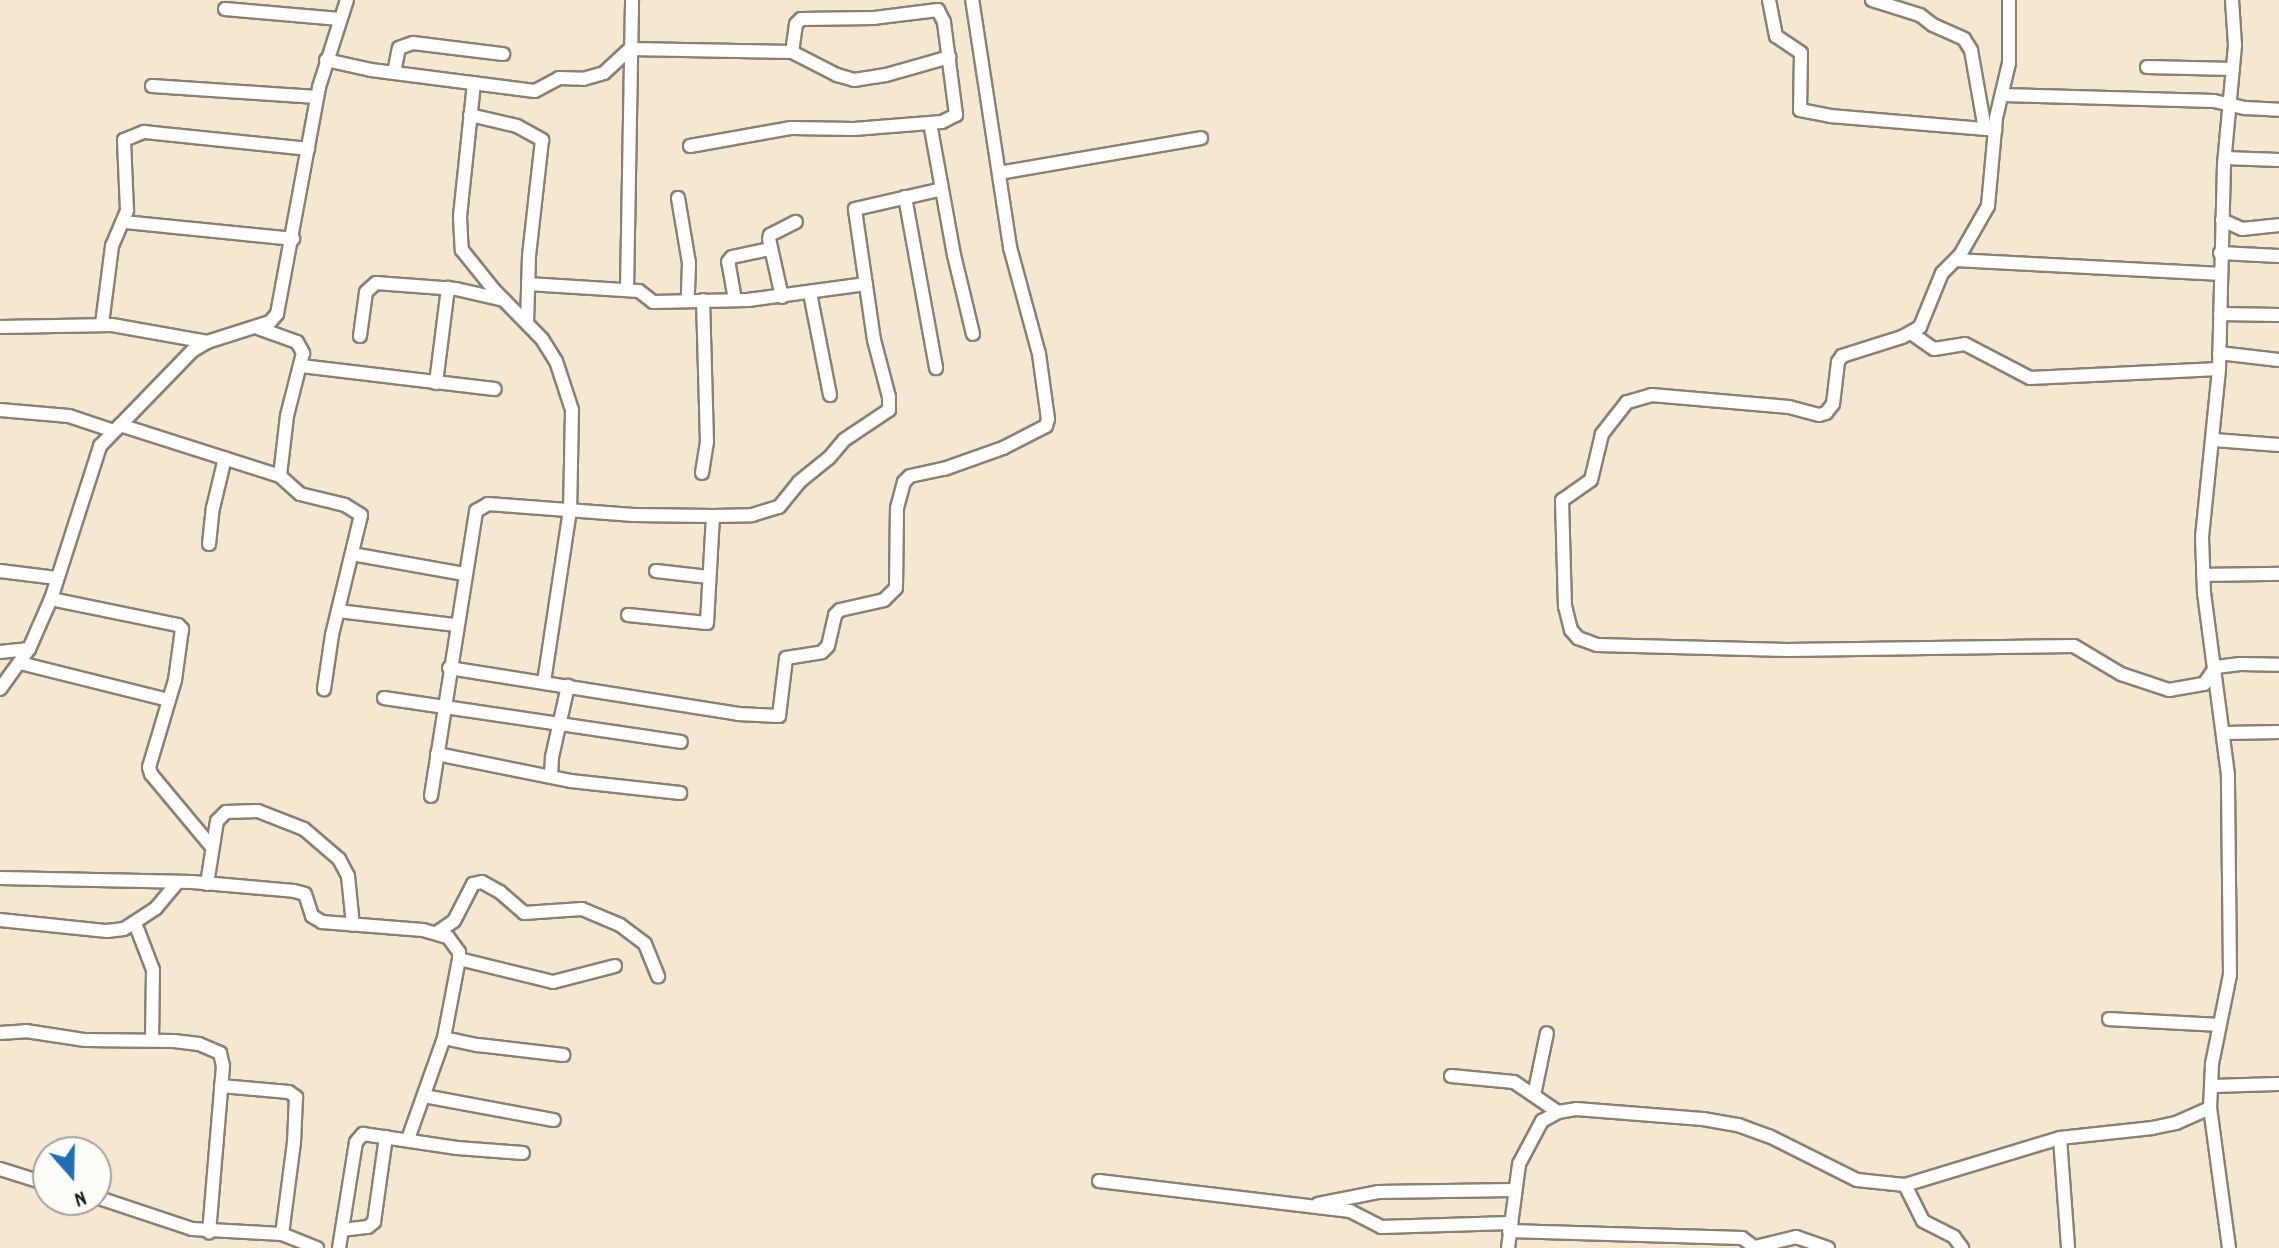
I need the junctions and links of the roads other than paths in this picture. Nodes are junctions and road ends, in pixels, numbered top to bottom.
1 (347, 0) edge
2 (632, 0) edge
3 (972, 0) edge
4 (1769, 0) edge
5 (1872, 0) edge
6 (2009, 0) edge
7 (2232, 0) edge
8 (225, 9) dead end
9 (340, 19) junction
10 (630, 49) junction
11 (792, 52) junction
12 (503, 54) dead end
13 (949, 57) junction
14 (326, 60) junction
15 (2147, 67) dead end
16 (2233, 69) junction
17 (394, 73) junction
18 (474, 83) junction
19 (152, 86) dead end
20 (2003, 95) junction
21 (317, 97) junction
22 (2230, 103) junction
23 (2279, 110) edge
24 (470, 115) junction
25 (930, 123) junction
26 (1990, 130) junction
27 (1201, 138) dead end
28 (690, 146) dead end
29 (308, 149) junction
30 (2225, 158) junction
31 (2279, 160) edge
32 (999, 173) junction
33 (942, 189) junction
34 (905, 197) junction
35 (678, 198) dead end
36 (2222, 220) junction
37 (124, 222) junction
38 (796, 222) dead end
39 (2279, 225) edge
40 (293, 239) junction
41 (770, 249) junction
42 (2220, 253) junction
43 (2279, 256) edge
44 (1956, 260) junction
45 (2221, 274) junction
46 (528, 284) junction
47 (866, 284) junction
48 (448, 288) junction
49 (627, 290) junction
50 (810, 293) junction
51 (782, 297) junction
52 (504, 300) junction
53 (703, 300) junction
54 (735, 300) junction
55 (688, 301) junction
56 (2220, 314) junction
57 (2279, 315) edge
58 (527, 323) junction
59 (102, 324) junction
60 (0, 327) edge
61 (258, 328) junction
62 (1911, 333) junction
63 (973, 334) dead end
64 (360, 336) dead end
65 (207, 342) junction
66 (2219, 353) junction
67 (2279, 360) edge
68 (301, 366) junction
69 (936, 368) dead end
70 (2219, 369) junction
71 (436, 383) junction
72 (495, 389) dead end
73 (830, 395) dead end
74 (0, 410) edge
75 (117, 428) junction
76 (2214, 440) junction
77 (2279, 445) edge
78 (225, 458) junction
79 (702, 473) dead end
80 (280, 476) junction
81 (570, 510) junction
82 (713, 516) junction
83 (209, 544) dead end
84 (352, 554) junction
85 (0, 571) edge
86 (656, 571) dead end
87 (464, 574) junction
88 (2279, 574) edge
89 (2203, 575) junction
90 (709, 577) junction
91 (57, 578) junction
92 (51, 599) junction
93 (338, 611) junction
94 (628, 615) dead end
95 (456, 625) junction
96 (29, 649) junction
97 (0, 652) edge
98 (20, 663) junction
99 (2279, 665) edge
100 (2216, 667) junction
101 (449, 668) junction
102 (544, 682) junction
103 (568, 686) junction
104 (0, 689) edge
105 (324, 689) dead end
106 (384, 698) dead end
107 (168, 700) junction
108 (444, 707) junction
109 (561, 726) junction
110 (2279, 732) edge
111 (2225, 733) junction
112 (681, 742) dead end
113 (437, 754) junction
114 (551, 776) junction
115 (680, 793) dead end
116 (431, 796) dead end
117 (211, 846) junction
118 (0, 878) edge
119 (178, 882) junction
120 (207, 884) junction
121 (0, 920) edge
122 (135, 923) junction
123 (353, 925) junction
124 (438, 932) junction
125 (459, 959) junction
126 (615, 966) dead end
127 (658, 976) dead end
128 (2109, 1019) dead end
129 (2219, 1025) junction
130 (0, 1033) edge
131 (1547, 1033) dead end
132 (444, 1038) junction
133 (152, 1040) junction
134 (563, 1055) dead end
135 (1451, 1076) dead end
136 (2279, 1084) edge
137 (221, 1086) junction
138 (2211, 1086) junction
139 (1534, 1095) junction
140 (424, 1096) junction
141 (2210, 1108) junction
142 (1558, 1112) junction
143 (554, 1120) dead end
144 (386, 1137) junction
145 (2060, 1138) junction
146 (408, 1139) junction
147 (523, 1153) dead end
148 (0, 1169) edge
149 (32, 1179) edge
150 (1099, 1181) dead end
151 (1905, 1185) junction
152 (1513, 1190) junction
153 (112, 1202) edge
154 (1312, 1205) junction
155 (1509, 1227) junction
156 (342, 1230) junction
157 (209, 1232) junction
158 (282, 1234) junction
159 (317, 1248) edge
160 (339, 1248) edge
161 (1508, 1248) edge
162 (1756, 1248) edge
163 (1828, 1248) edge
164 (1962, 1248) edge
165 (2068, 1248) edge
166 (2229, 1248) edge

1 - 9 street
2 - 10 street
3 - 32 street
4 - 26 street
5 - 26 street
6 - 20 street
7 - 16 street
8 - 9 street
9 - 14 street
10 - 11 street
10 - 18 street
10 - 49 street
11 - 13 street
11 - 13 street
12 - 17 street
13 - 25 street
14 - 17 street
14 - 21 street
15 - 16 street
16 - 22 street
17 - 18 street
18 - 24 street
19 - 21 street
20 - 22 street
20 - 26 street
21 - 29 street
22 - 23 street
22 - 30 street
24 - 46 street
24 - 52 street
25 - 28 street
25 - 33 street
26 - 44 street
27 - 32 street
29 - 37 street
29 - 40 street
30 - 31 street
30 - 36 street
32 - 103 street
33 - 34 street
33 - 63 street
34 - 47 street
34 - 69 street
35 - 55 street
36 - 39 street
36 - 42 street
37 - 40 street
37 - 59 street
38 - 41 street
40 - 61 street
41 - 51 street
41 - 54 street
42 - 43 street
42 - 45 street
44 - 45 street
44 - 62 street
45 - 56 street
46 - 49 street
46 - 58 street
47 - 50 street
47 - 82 street
48 - 52 street
48 - 64 street
48 - 71 street
49 - 55 street
50 - 51 street
50 - 73 street
51 - 54 street
52 - 58 street
53 - 54 street
53 - 55 street
53 - 79 street
56 - 57 street
56 - 66 street
58 - 81 street
59 - 60 street
59 - 65 street
61 - 65 street
61 - 68 street
62 - 70 street
62 - 100 street
65 - 75 street
66 - 67 street
66 - 70 street
68 - 71 street
68 - 80 street
70 - 76 street
71 - 72 street
74 - 75 street
75 - 78 street
75 - 91 street
76 - 77 street
76 - 89 street
78 - 80 street
78 - 83 street
80 - 84 street
81 - 82 street
81 - 87 street
81 - 102 street
82 - 90 street
84 - 87 street
84 - 93 street
85 - 91 street
86 - 90 street
87 - 95 street
88 - 89 street
89 - 100 street
90 - 94 street
91 - 92 street
92 - 96 street
92 - 107 street
93 - 95 street
93 - 105 street
95 - 101 street
96 - 97 street
96 - 98 street
98 - 104 street
98 - 107 street
99 - 100 street
100 - 111 street
101 - 102 street
101 - 108 street
102 - 103 street
103 - 109 street
106 - 108 street
107 - 117 street
108 - 109 street
108 - 113 street
109 - 112 street
109 - 114 street
110 - 111 street
111 - 129 street
113 - 114 street
113 - 116 street
114 - 115 street
117 - 120 street
117 - 123 street
118 - 119 street
119 - 120 street
119 - 122 street
120 - 123 street
121 - 122 street
122 - 133 street
123 - 124 street
124 - 125 street
124 - 127 street
125 - 126 street
125 - 132 street
128 - 129 street
129 - 138 street
130 - 133 street
131 - 139 street
132 - 134 street
132 - 140 street
133 - 137 street
135 - 139 street
136 - 138 street
137 - 157 street
137 - 158 street
138 - 141 street
139 - 142 street
140 - 143 street
140 - 146 street
141 - 145 street
141 - 166 street
142 - 151 street
142 - 152 street
144 - 146 street
144 - 156 street
144 - 156 street
145 - 151 street
145 - 165 street
146 - 147 street
148 - 149 street
150 - 154 street
151 - 164 street
152 - 154 street
152 - 155 street
153 - 157 street
154 - 155 street
155 - 161 street
155 - 162 street
156 - 160 street
157 - 158 street
158 - 159 street
162 - 163 street

